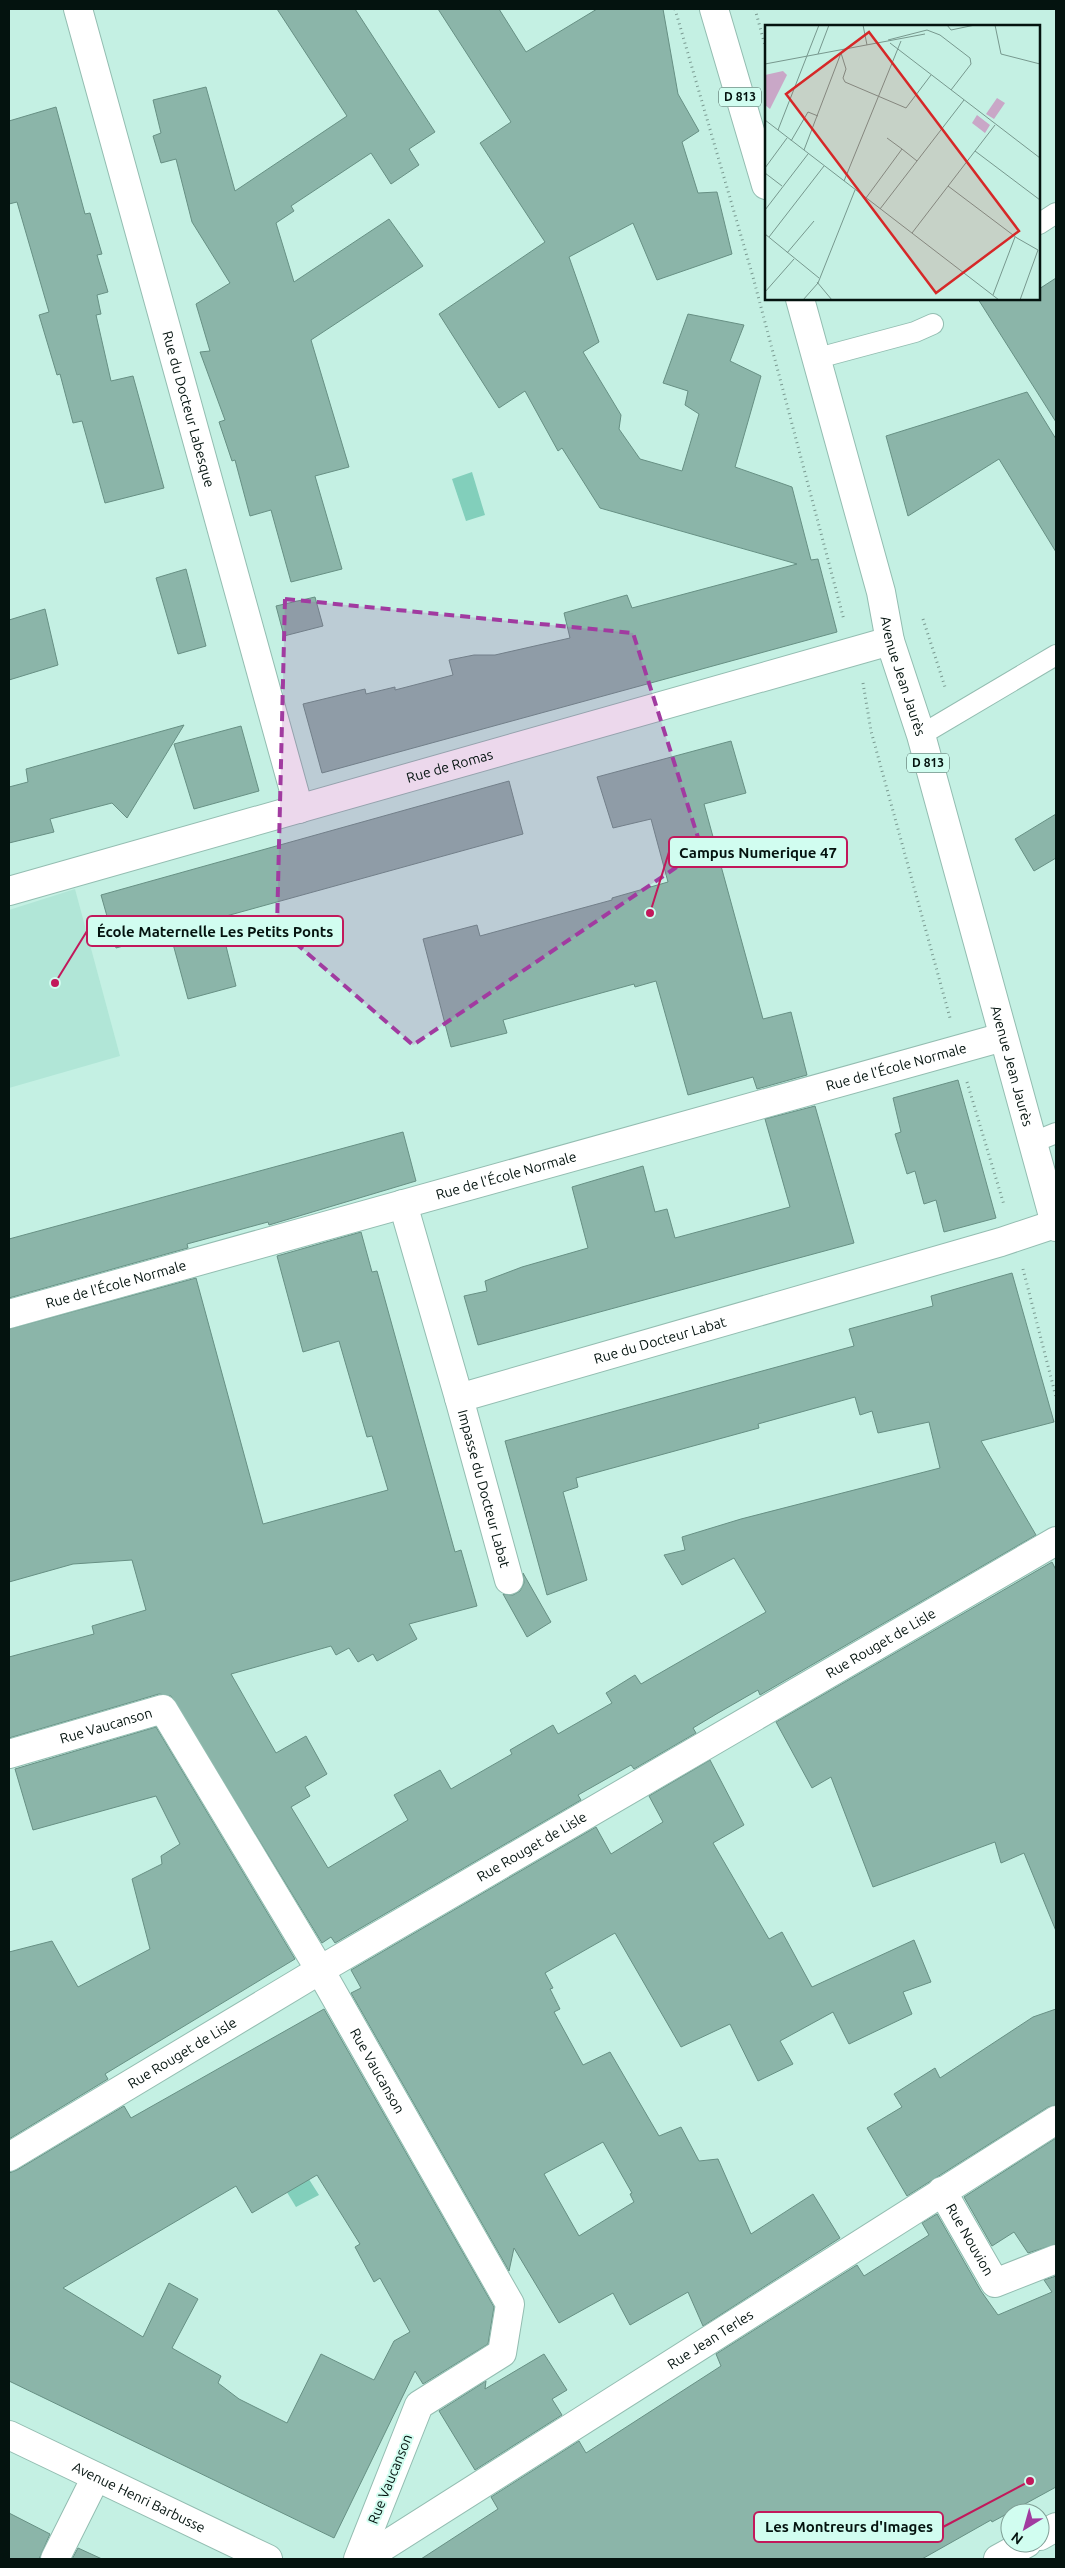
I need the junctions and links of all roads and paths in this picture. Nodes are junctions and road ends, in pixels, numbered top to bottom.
1 (78, 9) edge
2 (675, 9) edge
3 (714, 9) edge
4 (755, 9) edge
5 (765, 45) edge
6 (765, 182) edge
7 (1056, 213) edge
8 (1040, 223) edge
9 (800, 300) edge
10 (933, 324) dead end
11 (818, 358) junction
12 (890, 641) junction
13 (857, 652) junction
14 (1056, 655) edge
15 (921, 735) junction
16 (299, 809) junction
17 (9, 891) edge
18 (1003, 1037) junction
19 (957, 1050) junction
20 (1045, 1137) edge
21 (403, 1204) junction
22 (1056, 1225) edge
23 (1014, 1238) junction
24 (9, 1314) edge
25 (1056, 1397) edge
26 (459, 1398) junction
27 (1056, 1541) edge
28 (509, 1580) dead end
29 (9, 1754) edge
30 (320, 1970) junction
31 (1056, 2120) edge
32 (9, 2157) edge
33 (942, 2191) junction
34 (1056, 2259) edge
35 (9, 2435) edge
36 (96, 2477) junction
37 (55, 2559) edge
38 (268, 2559) edge
39 (358, 2559) edge
40 (364, 2559) edge

1 - 16 street, Rue du Docteur Labesque
2 - 13 path
3 - 6 street, D 813
4 - 5 path
7 - 8 lane
9 - 11 street, Avenue Jean Jaurès / D 813
10 - 11 lane
11 - 12 street, Avenue Jean Jaurès / D 813
12 - 13 street, Rue de Romas
12 - 15 street, Avenue Jean Jaurès / D 813
13 - 16 street, Rue de Romas
13 - 19 path
14 - 15 lane
15 - 18 street, Avenue Jean Jaurès / D 813
16 - 17 street, Rue de Romas
18 - 19 street, Rue de l'École Normale
18 - 20 street, Avenue Jean Jaurès / D 813
19 - 21 street, Rue de l'École Normale
19 - 23 path
20 - 22 street, Avenue Jean Jaurès / D 813
21 - 24 street, Rue de l'École Normale
21 - 26 street
22 - 23 street, Rue du Docteur Labat
23 - 25 path
23 - 26 street, Rue du Docteur Labat
26 - 28 street, Impasse du Docteur Labat
27 - 30 street, Rue Rouget de Lisle
29 - 30 street, Rue Vaucanson
30 - 32 street, Rue Rouget de Lisle
30 - 39 street, Rue Vaucanson
31 - 33 street, Rue Jean Terles
33 - 34 street, Rue Nouvion
33 - 40 street, Rue Jean Terles
35 - 36 street, Avenue Henri Barbusse
36 - 37 street
36 - 38 street, Avenue Henri Barbusse

